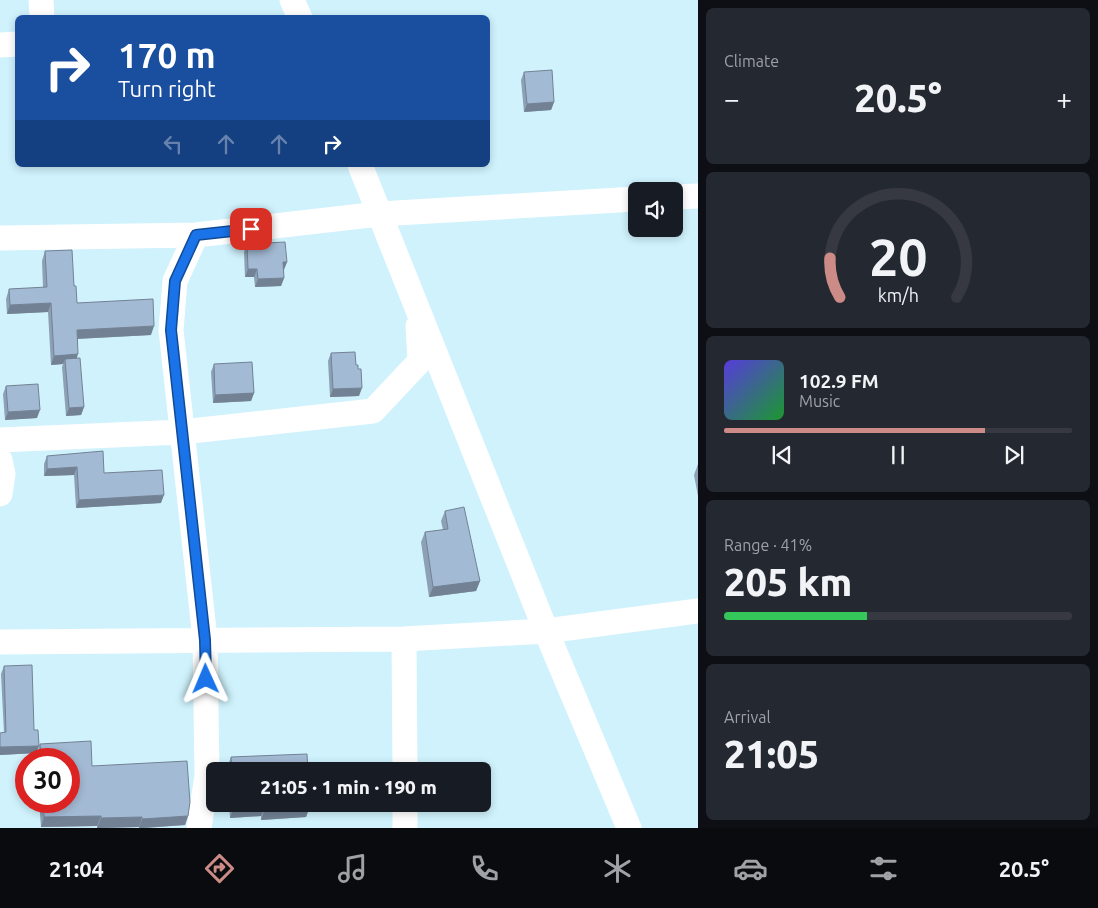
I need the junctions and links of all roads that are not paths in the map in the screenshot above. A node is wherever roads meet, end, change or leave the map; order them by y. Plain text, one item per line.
1 (41, 0) edge
2 (292, 0) edge
3 (42, 15) edge
4 (299, 15) edge
5 (0, 44) edge
6 (15, 44) edge
7 (361, 167) edge
8 (698, 196) edge
9 (683, 197) edge
10 (628, 200) edge
11 (379, 214) junction
12 (196, 235) junction
13 (0, 238) edge
14 (417, 306) junction
15 (182, 432) junction
16 (0, 440) edge
17 (0, 460) edge
18 (0, 494) edge
19 (698, 611) edge
20 (546, 630) junction
21 (404, 639) junction
22 (205, 640) junction
23 (0, 642) edge
24 (405, 762) edge
25 (405, 812) edge
26 (199, 828) edge
27 (405, 828) edge
28 (629, 828) edge

1 - 3 street
2 - 4 street
5 - 6 street
7 - 11 street
8 - 9 street
10 - 11 street
11 - 12 street
11 - 14 street
12 - 13 street
12 - 15 street
14 - 15 street
14 - 20 street
15 - 16 street
15 - 22 street
17 - 18 street
19 - 20 street
20 - 21 street
20 - 28 street
21 - 22 street
21 - 24 street
22 - 23 street
22 - 26 street
25 - 27 street

